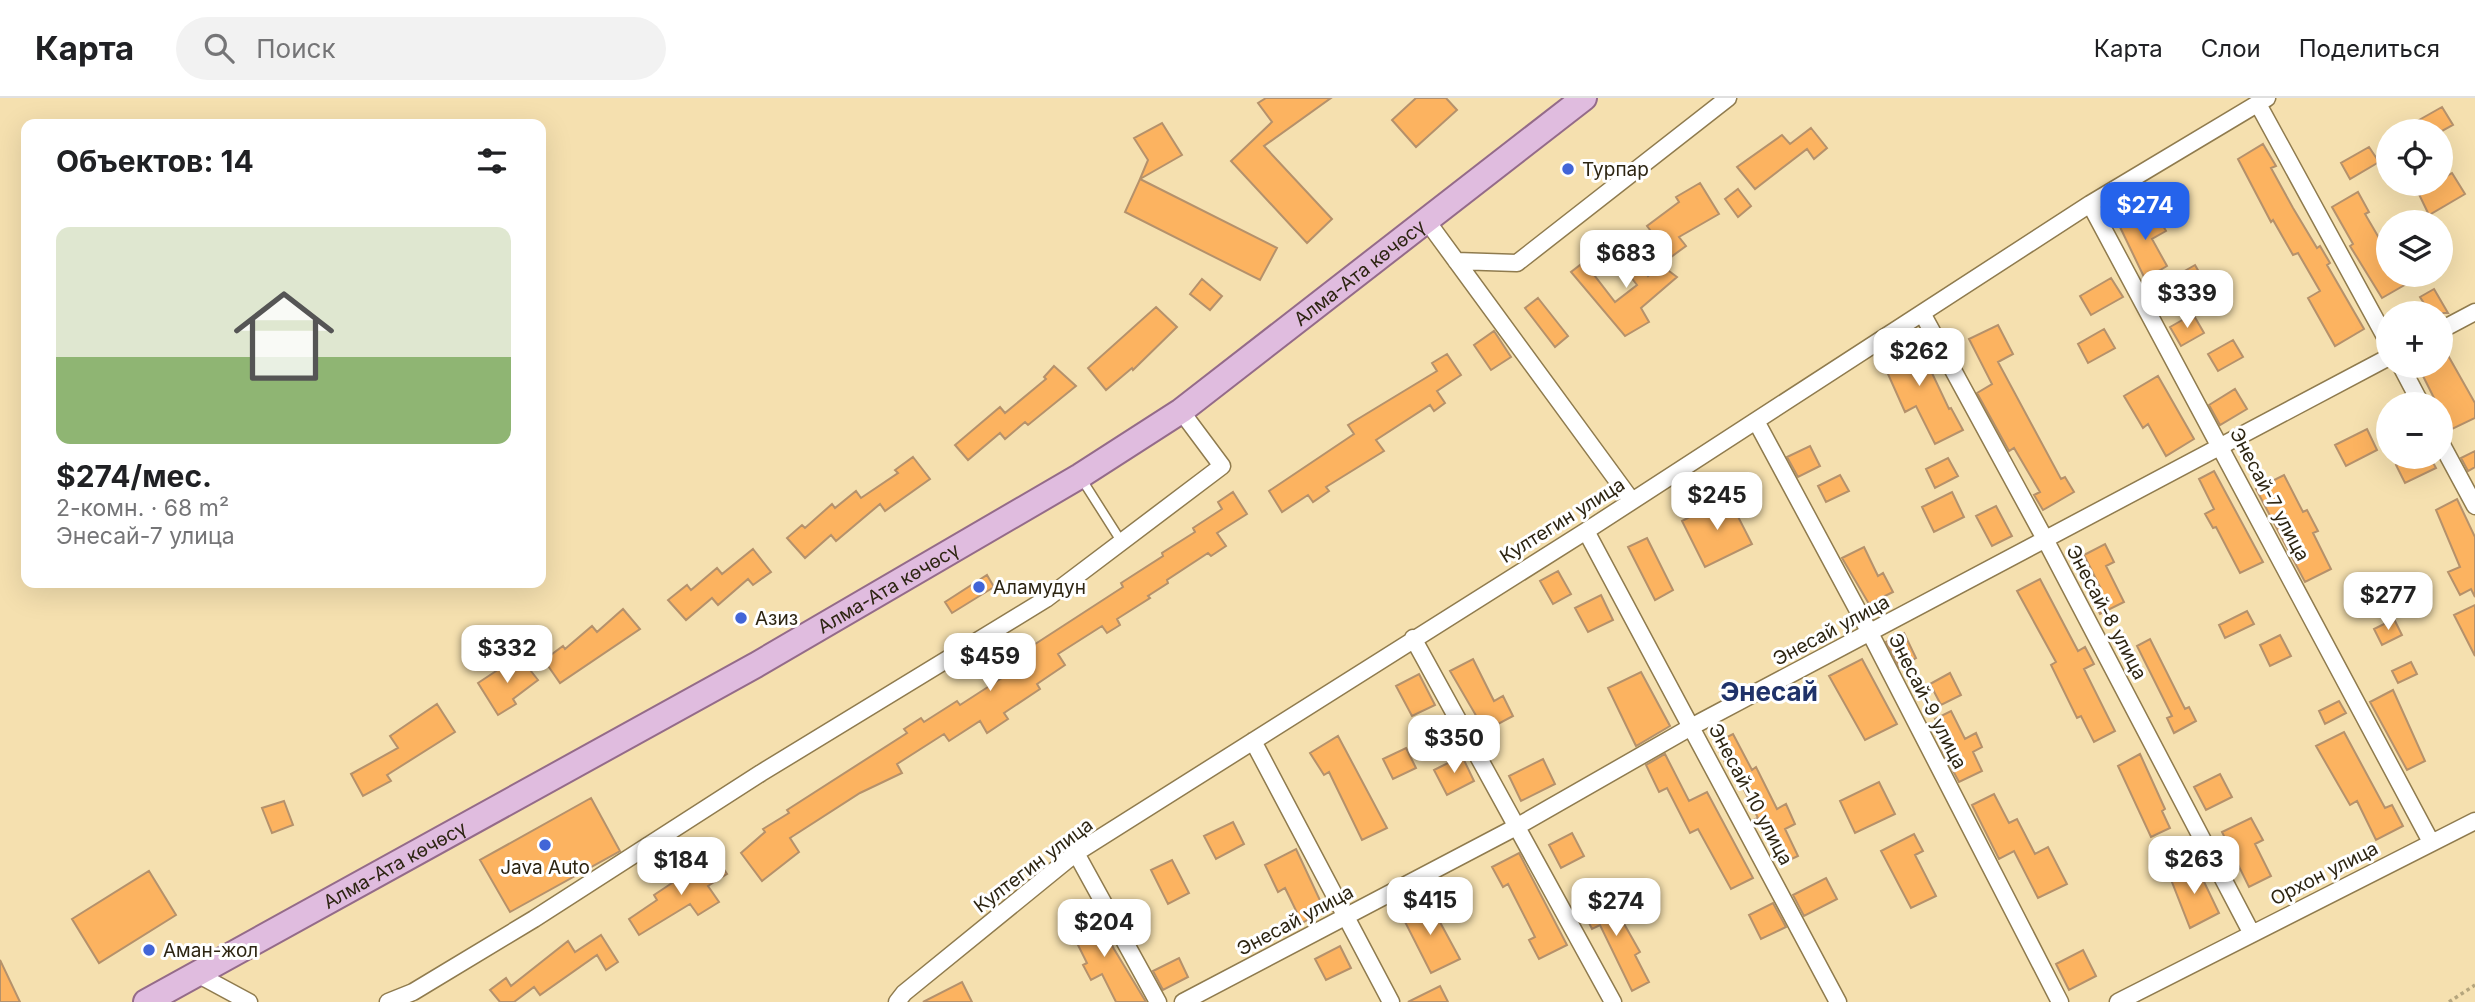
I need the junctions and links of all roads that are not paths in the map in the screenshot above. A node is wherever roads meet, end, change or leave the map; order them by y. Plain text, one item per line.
1 (1584, 98) edge
2 (1728, 98) edge
3 (2262, 101) edge
4 (2090, 204) junction
5 (1427, 221) junction
6 (1456, 261) junction
7 (2475, 312) edge
8 (1922, 313) junction
9 (2376, 319) edge
10 (2453, 324) edge
11 (2376, 364) edge
12 (1181, 411) junction
13 (1756, 421) junction
14 (2221, 446) junction
15 (2453, 465) edge
16 (1080, 476) junction
17 (1632, 501) junction
18 (2475, 506) edge
19 (1586, 531) junction
20 (2045, 540) junction
21 (1122, 541) junction
22 (1870, 633) junction
23 (1413, 638) junction
24 (1691, 727) junction
25 (1253, 741) junction
26 (2475, 821) edge
27 (1518, 825) junction
28 (2431, 842) junction
29 (1076, 853) junction
30 (1346, 917) junction
31 (2252, 933) junction
32 (197, 974) junction
33 (903, 999) edge
34 (146, 1002) edge
35 (249, 1002) edge
36 (388, 1002) edge
37 (1158, 1002) edge
38 (1183, 1002) edge
39 (1391, 1002) edge
40 (1613, 1002) edge
41 (1838, 1002) edge
42 (2060, 1002) edge
43 (2118, 1002) edge

1 - 5 main road, Алма-Ата көчөсү
2 - 6 street
3 - 4 street, Култегин улица
3 - 9 street
4 - 8 street, Култегин улица
4 - 14 street, Энесай-7 улица
5 - 6 street
5 - 12 main road, Алма-Ата көчөсү
6 - 17 street
7 - 10 street
8 - 13 street, Култегин улица
8 - 20 street, Энесай-8 улица
11 - 14 street, Энесай улица
12 - 16 main road, Алма-Ата көчөсү
12 - 21 street
13 - 17 street, Култегин улица
13 - 22 street, Энесай-9 улица
14 - 20 street, Энесай улица
14 - 28 street, Энесай-7 улица
15 - 18 street
16 - 21 lane
16 - 32 main road, Алма-Ата көчөсү
17 - 19 street, Култегин улица
19 - 23 street, Култегин улица
19 - 24 street, Энесай-10 улица
20 - 22 street, Энесай улица
20 - 31 street, Энесай-8 улица
21 - 36 street
22 - 24 street, Энесай улица
22 - 42 street, Энесай-9 улица
23 - 25 street, Култегин улица
23 - 27 street
24 - 27 street, Энесай улица
24 - 41 street, Энесай-10 улица
25 - 29 street, Култегин улица
25 - 30 street
26 - 28 street, Орхон улица
27 - 30 street, Энесай улица
27 - 40 street
28 - 31 street, Орхон улица
29 - 33 street, Култегин улица
29 - 37 street
30 - 38 street, Энесай улица
30 - 39 street
31 - 43 street, Орхон улица
32 - 34 main road, Алма-Ата көчөсү
32 - 35 street

